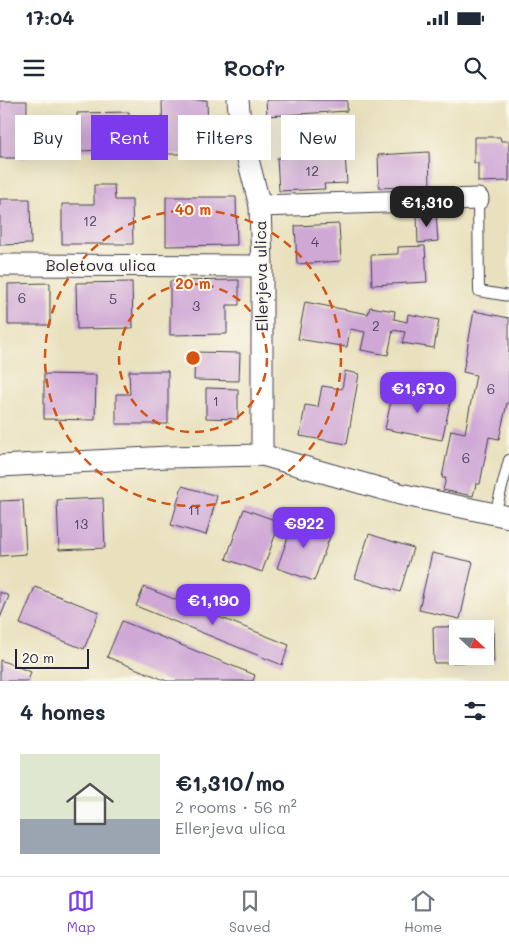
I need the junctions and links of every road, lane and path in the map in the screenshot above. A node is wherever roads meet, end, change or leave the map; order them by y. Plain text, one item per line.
1 (238, 100) edge
2 (478, 199) joint
3 (260, 206) junction
4 (0, 265) edge
5 (262, 266) junction
6 (509, 296) edge
7 (262, 455) junction
8 (509, 460) edge
9 (0, 466) edge
10 (502, 515) edge

1 - 3 street, Ellerjeva ulica
2 - 3 street
2 - 6 lane
3 - 5 street, Ellerjeva ulica
4 - 5 street, Boletova ulica
5 - 7 street, Ellerjeva ulica
7 - 9 street
7 - 10 street
8 - 10 lane

